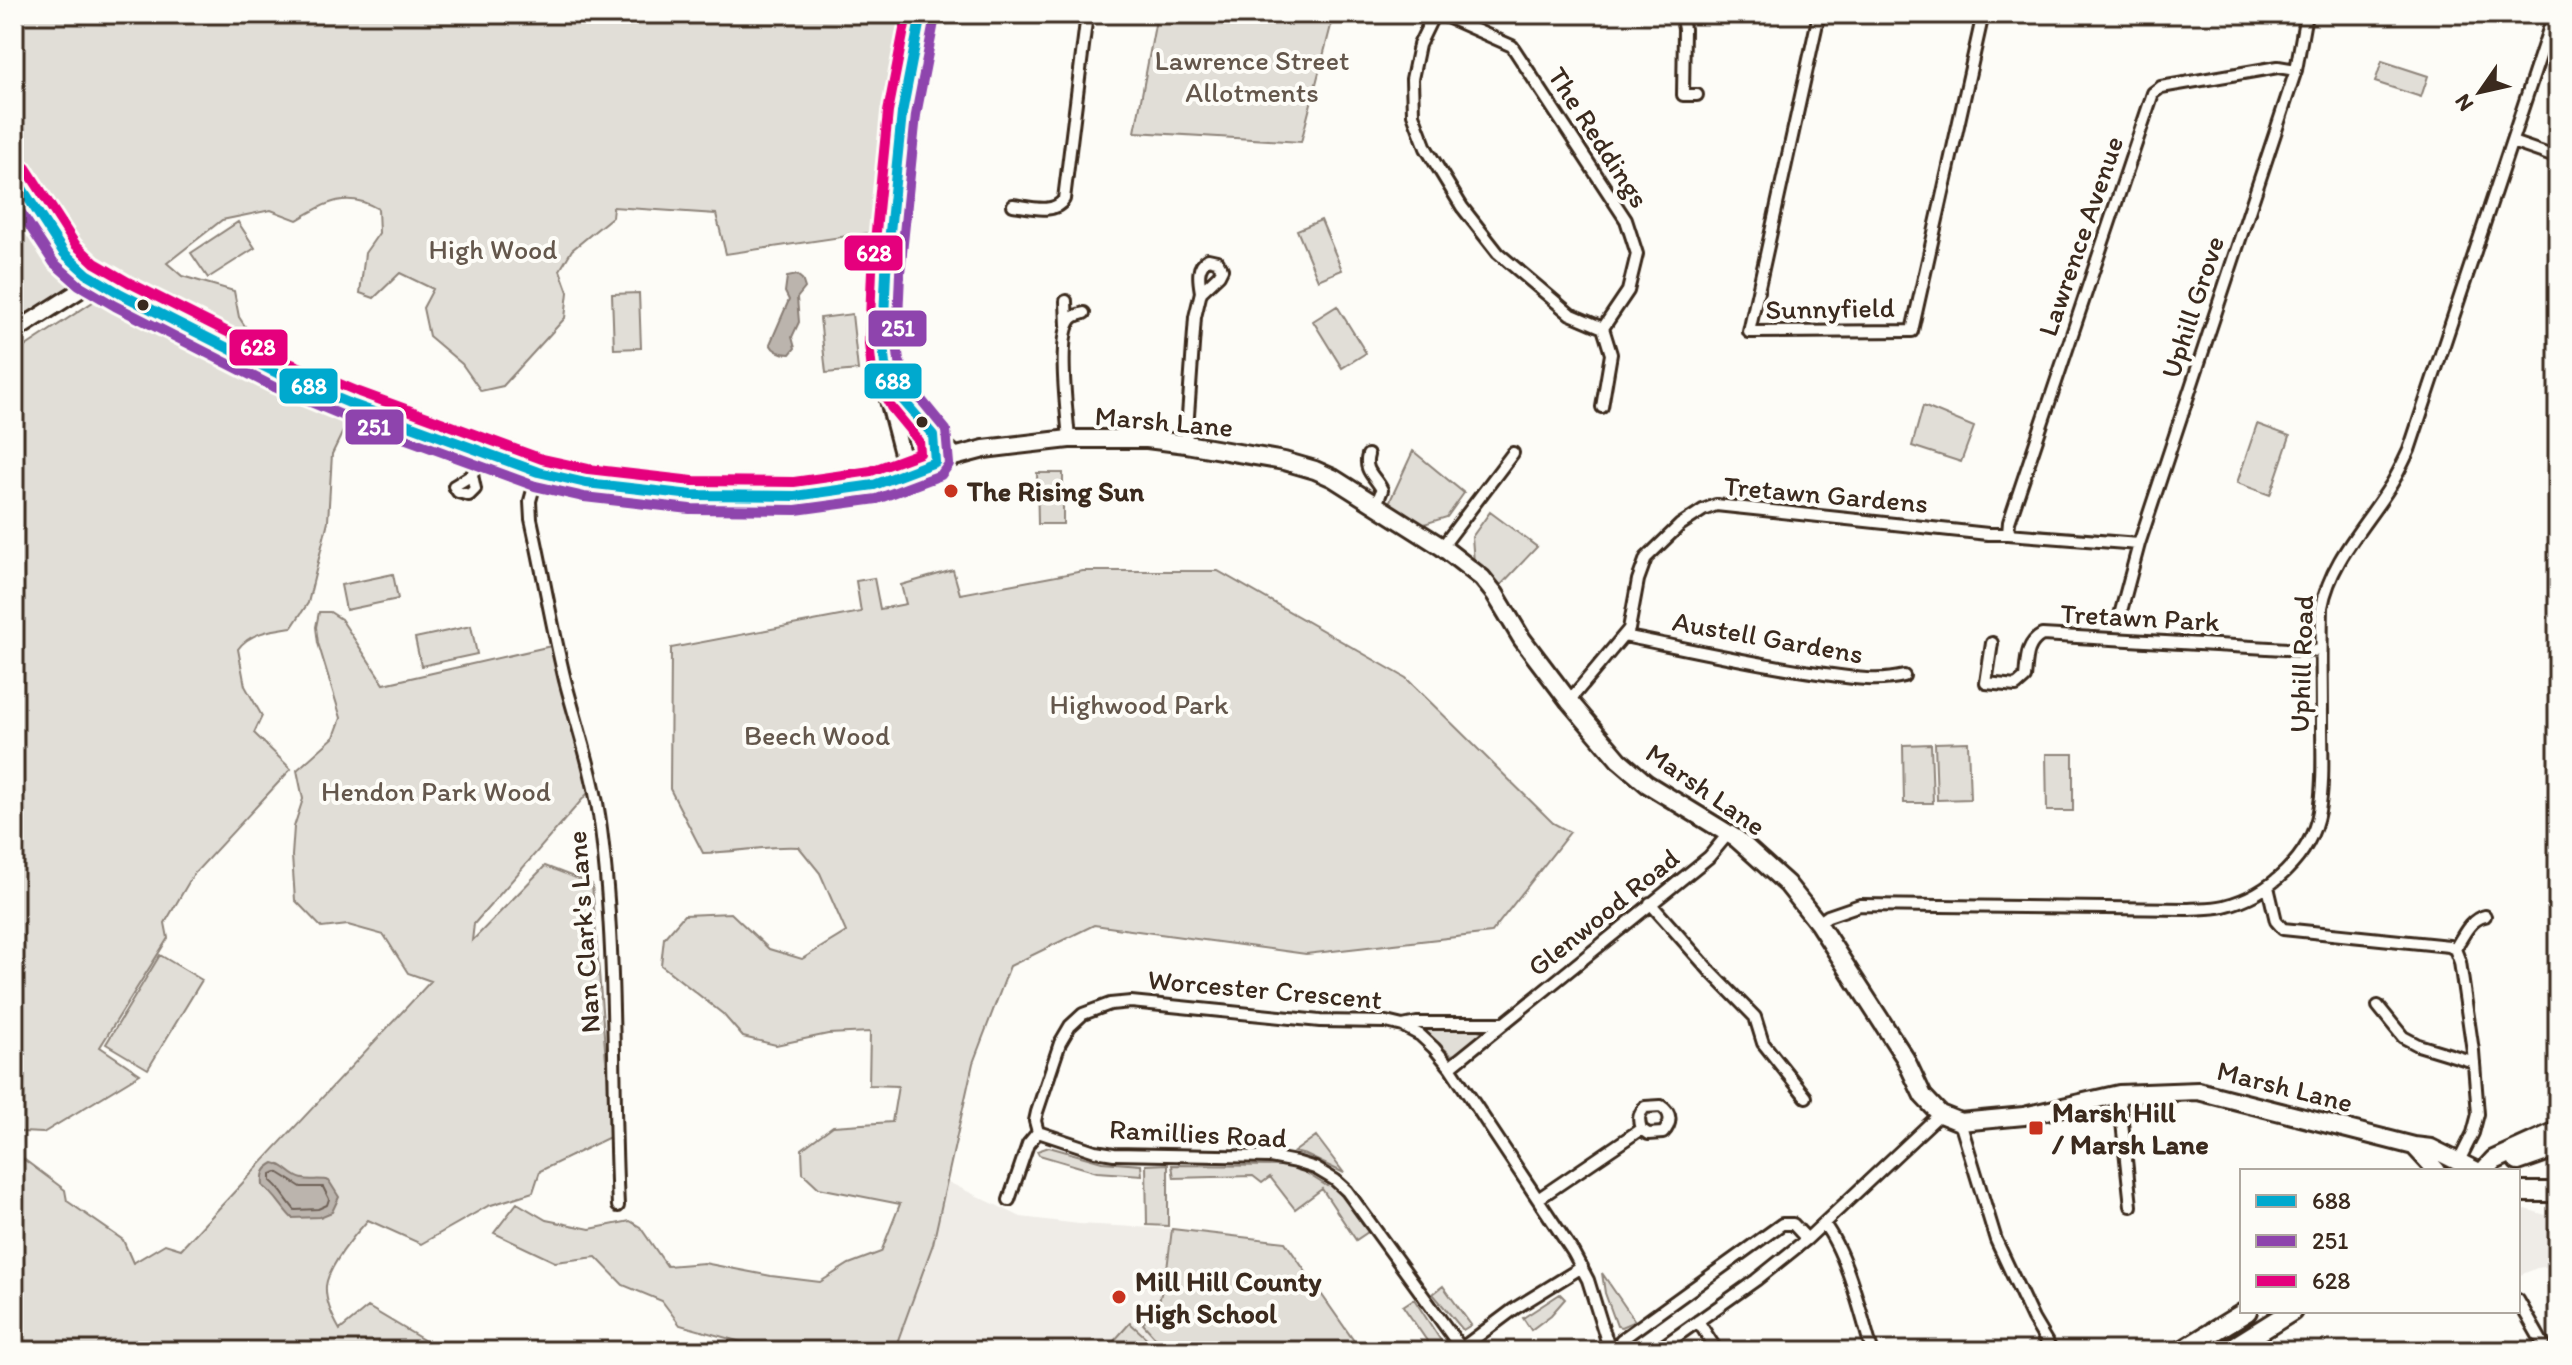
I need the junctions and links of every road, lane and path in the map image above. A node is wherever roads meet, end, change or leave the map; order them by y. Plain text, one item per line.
1 (921, 14) edge
2 (1087, 14) edge
3 (1434, 14) edge
4 (1440, 14) edge
5 (1681, 14) edge
6 (1819, 14) edge
7 (1983, 14) edge
8 (2306, 14) edge
9 (2554, 14) edge
10 (2296, 70) junction
11 (1697, 95) dead end
12 (2512, 142) junction
13 (2558, 158) edge
14 (14, 176) edge
15 (1013, 205) dead end
16 (96, 280) junction
17 (1201, 292) dead end
18 (1066, 301) dead end
19 (1084, 313) dead end
20 (1067, 326) junction
21 (1603, 328) junction
22 (14, 332) edge
23 (885, 365) junction
24 (1602, 407) dead end
25 (933, 435) junction
26 (1069, 439) junction
27 (1186, 444) junction
28 (482, 450) junction
29 (1513, 453) dead end
30 (1368, 455) dead end
31 (956, 456) junction
32 (935, 462) junction
33 (538, 472) junction
34 (907, 473) junction
35 (472, 475) dead end
36 (1376, 505) junction
37 (2008, 534) junction
38 (2139, 544) junction
39 (1442, 547) junction
40 (2120, 615) dead end
41 (1624, 636) junction
42 (1992, 643) dead end
43 (2321, 651) junction
44 (1904, 676) dead end
45 (1569, 701) junction
46 (1728, 834) junction
47 (2268, 887) junction
48 (1650, 903) junction
49 (2485, 916) dead end
50 (1818, 923) junction
51 (2455, 949) junction
52 (2378, 1006) dead end
53 (1503, 1023) junction
54 (1403, 1026) junction
55 (2474, 1062) junction
56 (1450, 1067) junction
57 (2119, 1094) junction
58 (1806, 1097) dead end
59 (1940, 1114) junction
60 (1960, 1122) junction
61 (1641, 1129) dead end
62 (2558, 1131) edge
63 (1038, 1132) junction
64 (2414, 1146) junction
65 (2558, 1147) edge
66 (2459, 1161) junction
67 (2435, 1169) edge
68 (2473, 1169) edge
69 (2488, 1169) edge
70 (2493, 1169) edge
71 (2520, 1192) edge
72 (2558, 1192) edge
73 (1538, 1199) junction
74 (1009, 1200) dead end
75 (618, 1206) dead end
76 (2131, 1206) dead end
77 (1824, 1224) junction
78 (1807, 1239) junction
79 (1582, 1267) junction
80 (2520, 1304) edge
81 (2244, 1313) edge
82 (2289, 1313) edge
83 (1698, 1321) junction
84 (1621, 1340) dead end
85 (1460, 1350) edge
86 (1610, 1351) edge
87 (1656, 1351) edge
88 (1717, 1351) edge
89 (1872, 1351) edge
90 (2052, 1351) edge
91 (2182, 1351) edge
92 (2228, 1351) edge
93 (2547, 1351) edge

1 - 23 main road
2 - 15 street
3 - 21 street
4 - 21 street, The Reddings
5 - 11 street
6 - 7 street, Sunnyfield
8 - 10 street, Uphill Grove
9 - 12 street, Uphill Road
10 - 37 street, Lawrence Avenue
10 - 38 street, Uphill Grove
12 - 13 street
12 - 43 street, Uphill Road
14 - 16 main road, Marsh Lane
16 - 22 main road
16 - 28 main road, Marsh Lane
17 - 27 street
18 - 20 street
19 - 20 street
20 - 26 street
21 - 24 street
23 - 25 main road
23 - 34 main road
25 - 31 main road
25 - 32 main road
26 - 27 main road, Marsh Lane
26 - 31 main road, Marsh Lane
27 - 36 main road, Marsh Lane
28 - 33 main road, Marsh Lane
28 - 35 street
29 - 39 street
30 - 36 street
31 - 32 main road, Marsh Lane
32 - 34 main road, Marsh Lane
33 - 34 main road, Marsh Lane
33 - 75 street, Nan Clark's Lane
36 - 39 main road, Marsh Lane
37 - 38 street, Tretawn Gardens
37 - 41 street, Tretawn Gardens
38 - 40 street, Uphill Grove
39 - 45 main road, Marsh Lane
41 - 44 street, Austell Gardens
41 - 45 street, Tretawn Gardens
42 - 43 street, Tretawn Park
43 - 47 street, Uphill Road
45 - 46 main road, Marsh Lane
46 - 48 street, Glenwood Road
46 - 50 main road, Marsh Lane
47 - 50 street, Uphill Road
47 - 51 street
48 - 53 street, Glenwood Road
48 - 58 street
49 - 51 street
50 - 59 main road, Marsh Lane
51 - 55 street
52 - 55 street
53 - 54 street
53 - 56 street, Glenwood Road
54 - 56 street, Worcester Crescent
54 - 63 street, Worcester Crescent
55 - 66 street
56 - 73 street, Worcester Crescent
57 - 60 main road, Marsh Lane
57 - 64 main road, Marsh Lane
57 - 76 street
59 - 60 main road, Marsh Lane
59 - 77 street
60 - 90 street
61 - 73 street
62 - 69 highway
63 - 74 street, Worcester Crescent
63 - 85 street, Ramillies Road
64 - 66 main road, Marsh Lane
64 - 67 main road
65 - 70 highway
66 - 68 main road, Marsh Lane
71 - 72 highway
73 - 79 street, Worcester Crescent
77 - 78 street
77 - 89 street
78 - 83 street
78 - 84 street
79 - 85 street
79 - 86 street, Worcester Crescent
80 - 93 street
81 - 91 highway
82 - 92 highway
83 - 87 street
83 - 88 street

